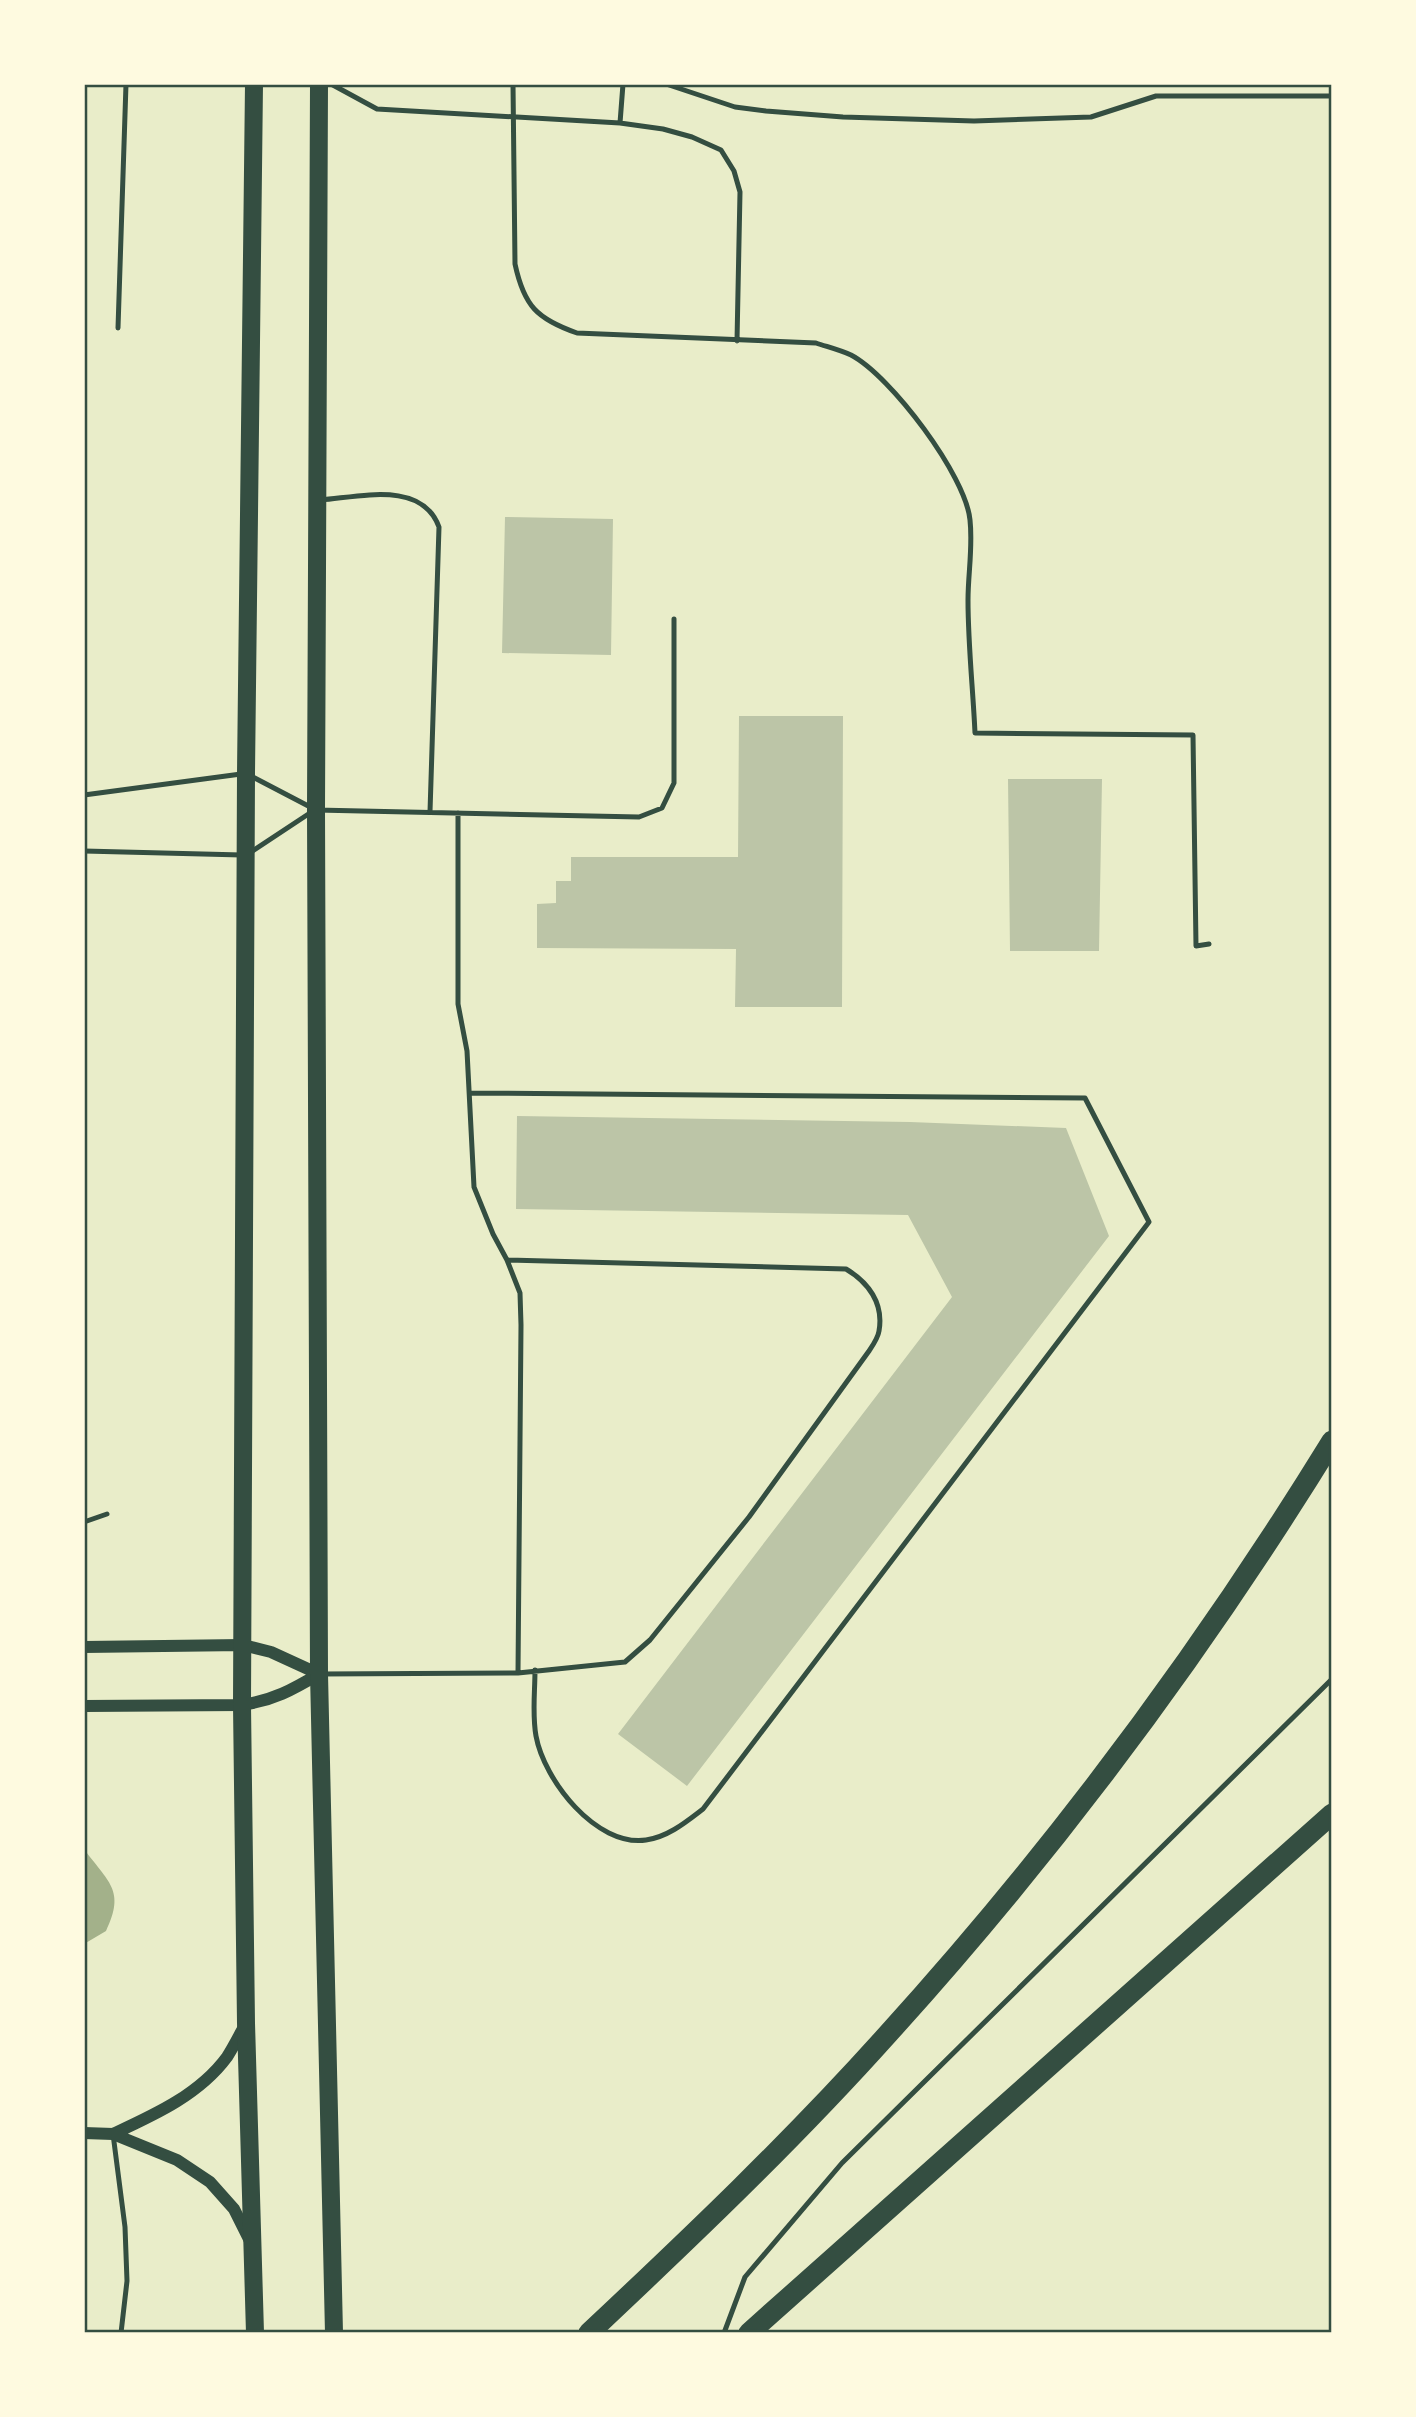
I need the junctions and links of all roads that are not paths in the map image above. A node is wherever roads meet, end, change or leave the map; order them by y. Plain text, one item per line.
1 (126, 84) edge
2 (254, 84) edge
3 (320, 84) edge
4 (331, 84) edge
5 (513, 84) edge
6 (623, 84) edge
7 (666, 84) edge
8 (1332, 96) edge
9 (514, 117) junction
10 (620, 123) junction
11 (118, 328) dead end
12 (737, 341) junction
13 (317, 501) junction
14 (674, 619) dead end
15 (246, 773) junction
16 (84, 795) edge
17 (316, 810) junction
18 (430, 812) junction
19 (458, 813) junction
20 (84, 851) edge
21 (245, 856) junction
22 (1209, 944) dead end
23 (469, 1093) junction
24 (507, 1259) junction
25 (1329, 1453) edge
26 (107, 1514) dead end
27 (84, 1522) edge
28 (243, 1644) junction
29 (84, 1647) edge
30 (535, 1670) junction
31 (517, 1673) junction
32 (319, 1674) junction
33 (1332, 1679) edge
34 (242, 1705) junction
35 (84, 1706) edge
36 (1332, 1814) edge
37 (246, 2023) junction
38 (84, 2133) edge
39 (113, 2134) junction
40 (253, 2248) junction
41 (121, 2333) edge
42 (255, 2333) edge
43 (334, 2333) edge
44 (589, 2333) edge
45 (724, 2333) edge
46 (749, 2333) edge

1 - 11 lane
2 - 15 main road
3 - 13 main road
4 - 9 lane
5 - 9 lane
6 - 10 lane
7 - 8 lane
9 - 10 lane
9 - 12 lane
10 - 12 lane
12 - 22 lane
13 - 17 main road
13 - 18 lane
14 - 19 lane
15 - 16 lane
15 - 17 lane
15 - 21 main road
17 - 18 lane
17 - 21 lane
17 - 32 main road
18 - 19 lane
19 - 23 lane
20 - 21 lane
21 - 28 main road
23 - 24 lane
23 - 30 lane
24 - 30 lane
24 - 31 lane
25 - 44 highway
26 - 27 lane
28 - 29 street
28 - 32 street
28 - 34 main road
30 - 31 lane
31 - 32 lane
32 - 34 street
32 - 43 main road
33 - 45 lane
34 - 35 street
34 - 37 main road
36 - 46 highway
37 - 39 street
37 - 40 main road
38 - 39 street
39 - 40 street
39 - 41 lane
40 - 42 main road

